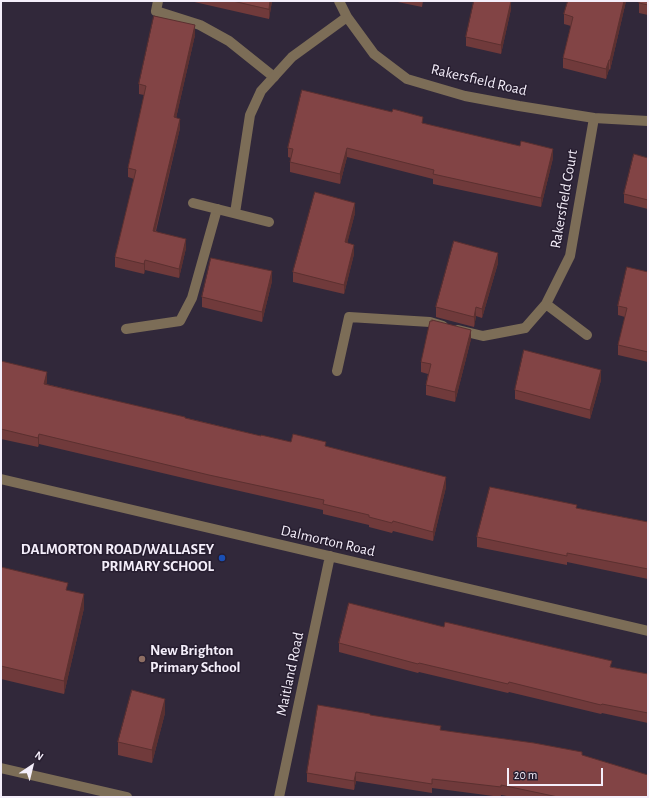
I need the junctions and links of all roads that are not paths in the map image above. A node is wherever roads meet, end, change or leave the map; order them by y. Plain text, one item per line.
1 (158, 1) edge
2 (339, 1) edge
3 (347, 17) junction
4 (274, 77) junction
5 (594, 118) junction
6 (648, 121) edge
7 (193, 203) dead end
8 (217, 209) junction
9 (235, 213) junction
10 (269, 222) dead end
11 (546, 304) junction
12 (126, 329) dead end
13 (587, 335) dead end
14 (337, 371) dead end
15 (1, 479) edge
16 (330, 556) junction
17 (648, 631) edge
18 (1, 768) edge
19 (127, 797) edge
20 (280, 797) edge

1 - 4 street
2 - 3 street, Rakersfield Road
3 - 4 street
3 - 5 street, Rakersfield Road
4 - 9 street
5 - 6 street, Rakersfield Road
5 - 11 street, Rakersfield Court
7 - 8 street
8 - 9 street
8 - 12 street
9 - 10 street
11 - 13 street
11 - 14 street, Rakersfield Court
15 - 16 street, Dalmorton Road
16 - 17 street, Dalmorton Road
16 - 20 street, Maitland Road
18 - 19 street

